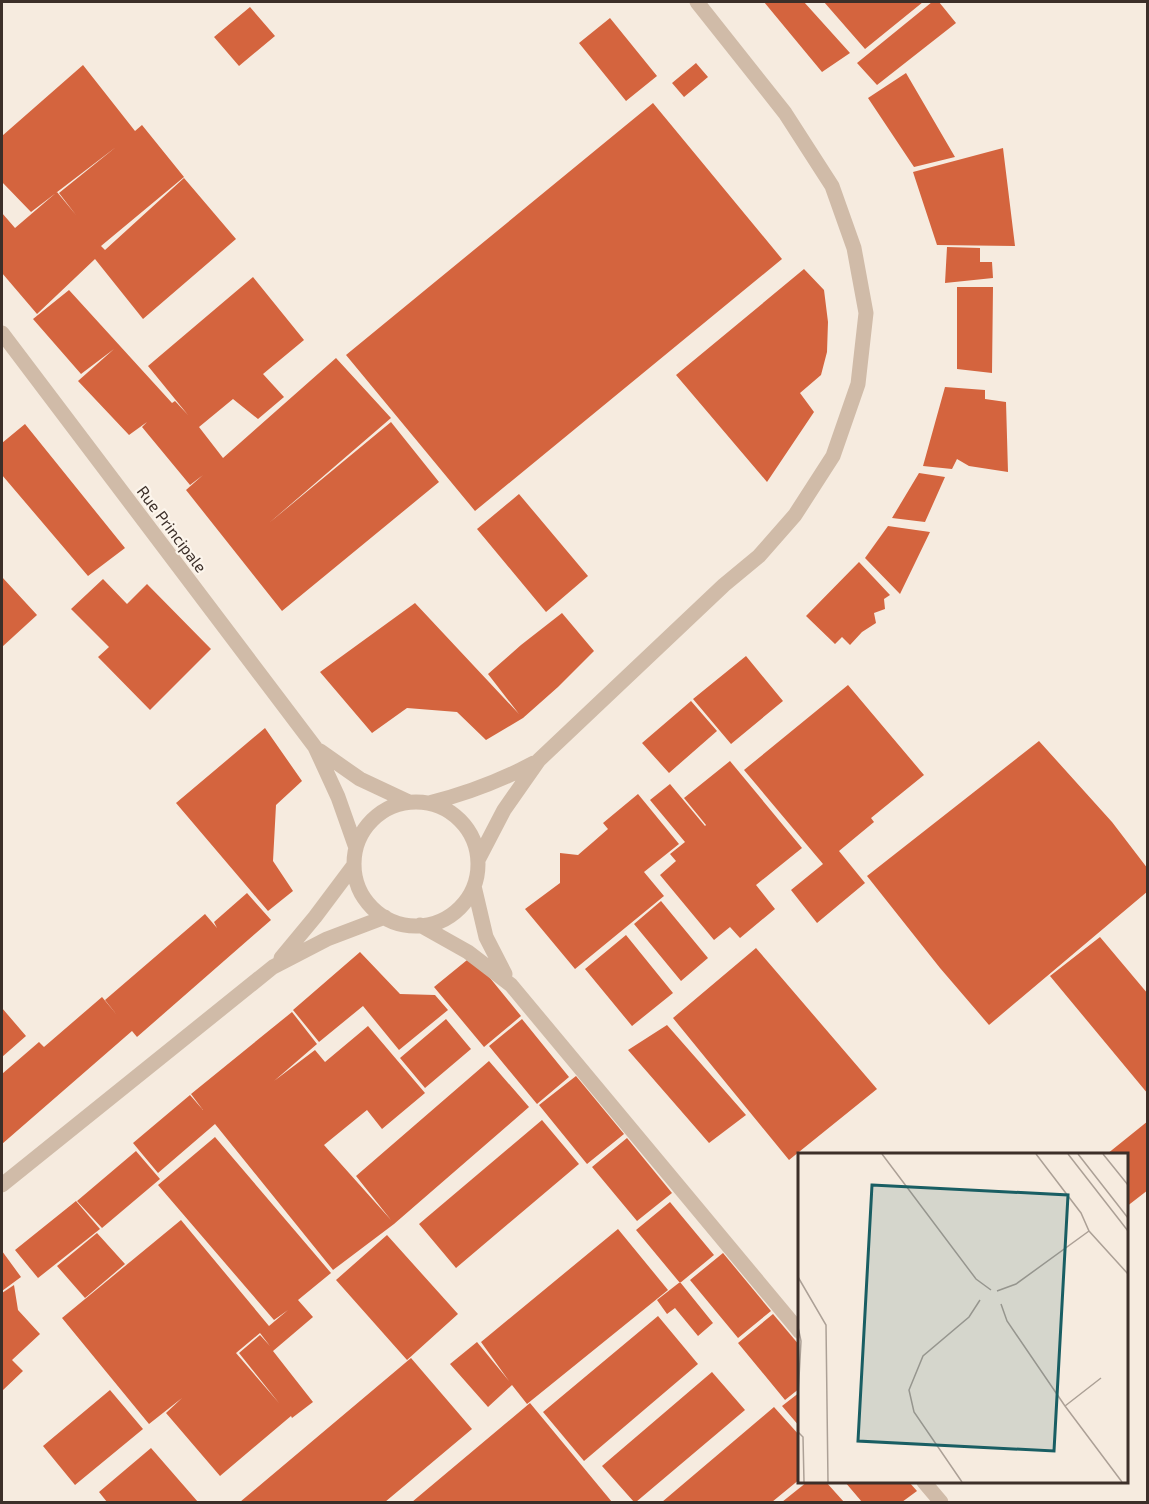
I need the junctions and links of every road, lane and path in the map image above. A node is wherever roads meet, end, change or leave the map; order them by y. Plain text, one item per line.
1 (697, 2) edge
2 (2, 333) edge
3 (315, 747) junction
4 (539, 760) junction
5 (409, 802) junction
6 (429, 803) junction
7 (356, 848) junction
8 (478, 860) junction
9 (354, 865) junction
10 (474, 886) junction
11 (385, 917) junction
12 (420, 925) junction
13 (273, 967) junction
14 (511, 985) junction
15 (2, 1185) edge
16 (798, 1330) edge
17 (925, 1483) edge
18 (941, 1503) edge

1 - 4 street
2 - 3 street, Rue Principale
3 - 5 street, Rue Principale
3 - 7 street, Rue Principale
4 - 6 street
4 - 8 street
5 - 6 street
5 - 7 street
6 - 8 street
7 - 9 street
8 - 10 street
9 - 11 street
9 - 13 street
10 - 12 street
10 - 14 street
11 - 12 street
11 - 13 street
12 - 14 street
13 - 15 street
14 - 16 street
17 - 18 street

